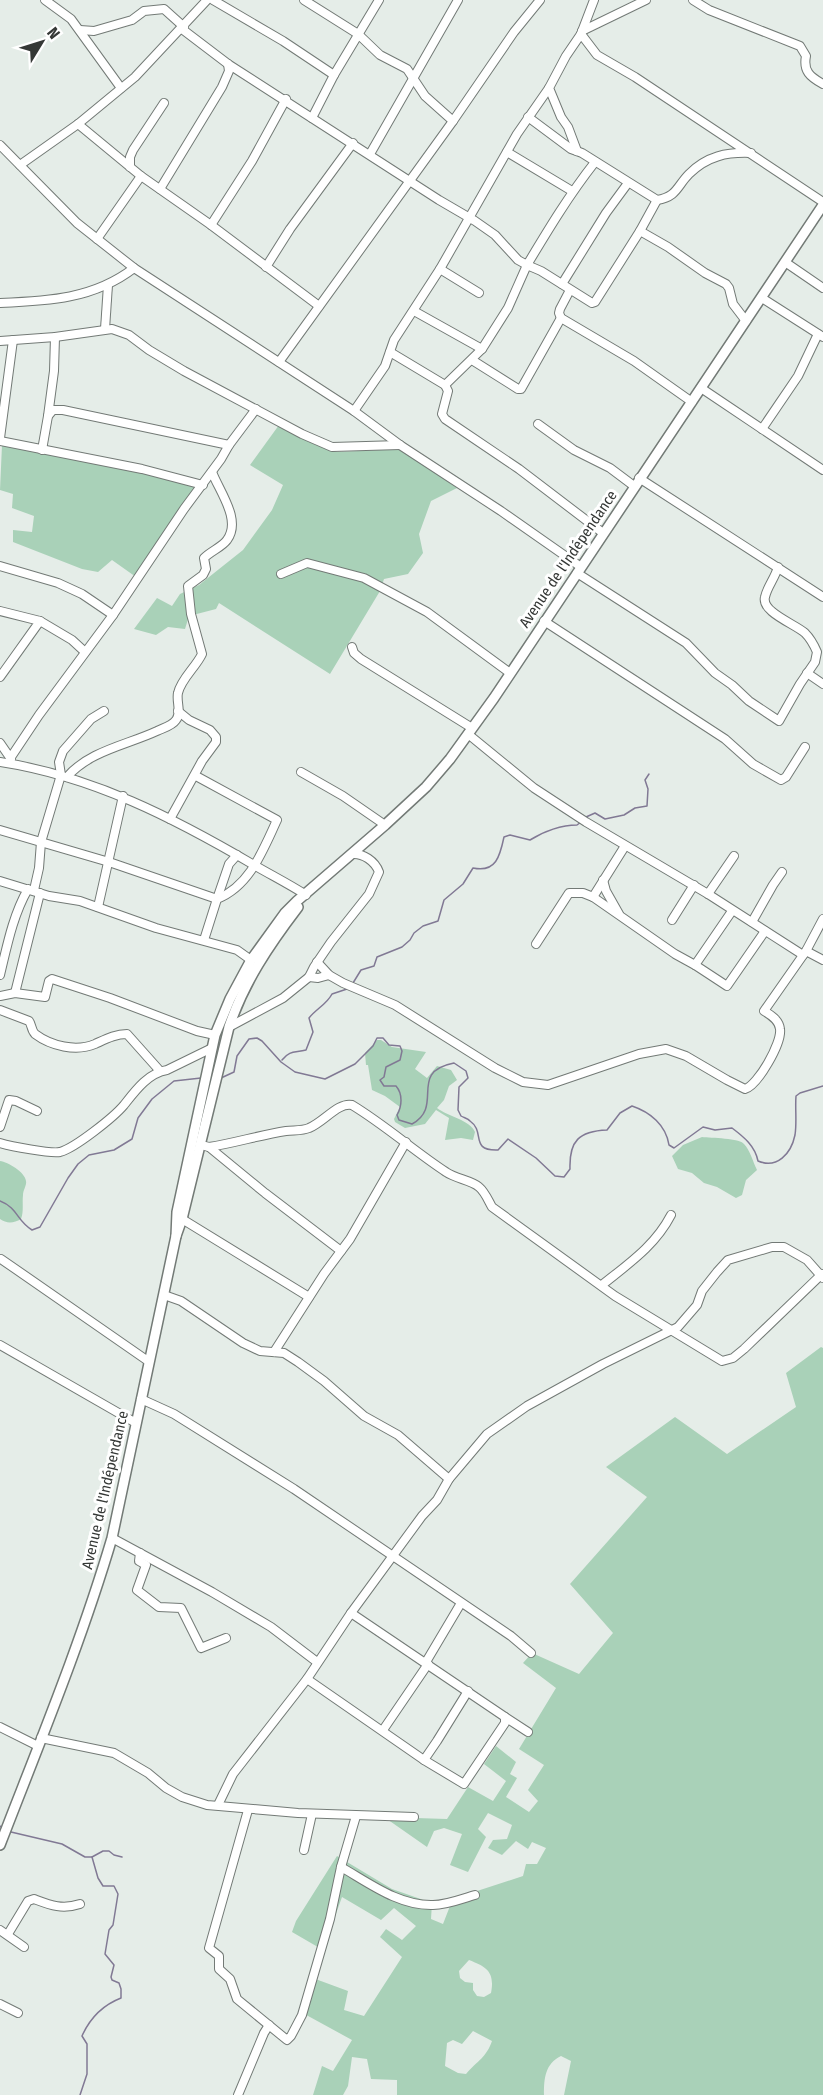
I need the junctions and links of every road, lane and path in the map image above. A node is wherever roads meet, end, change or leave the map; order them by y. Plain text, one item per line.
1 (45, 0) edge
2 (207, 0) edge
3 (213, 0) edge
4 (304, 0) edge
5 (379, 0) edge
6 (458, 0) edge
7 (540, 0) edge
8 (594, 0) edge
9 (632, 0) edge
10 (693, 0) edge
11 (643, 1) edge
12 (590, 24) junction
13 (183, 28) junction
14 (80, 30) junction
15 (581, 33) junction
16 (358, 34) junction
17 (228, 64) junction
18 (334, 75) junction
19 (412, 78) junction
20 (823, 84) edge
21 (121, 88) junction
22 (549, 88) junction
23 (286, 99) junction
24 (164, 103) dead end
25 (528, 117) junction
26 (312, 118) junction
27 (453, 121) junction
28 (78, 124) junction
29 (353, 143) junction
30 (0, 145) edge
31 (576, 150) junction
32 (507, 152) junction
33 (751, 153) junction
34 (370, 154) junction
35 (595, 162) junction
36 (20, 165) junction
37 (130, 167) junction
38 (141, 176) junction
39 (410, 180) junction
40 (628, 183) junction
41 (160, 189) junction
42 (572, 191) junction
43 (657, 200) junction
44 (823, 203) edge
45 (470, 219) junction
46 (212, 225) junction
47 (640, 231) junction
48 (97, 239) junction
49 (785, 262) junction
50 (527, 266) junction
51 (266, 267) junction
52 (134, 268) junction
53 (440, 269) junction
54 (562, 284) junction
55 (108, 285) junction
56 (823, 288) edge
57 (570, 290) junction
58 (479, 293) dead end
59 (762, 298) junction
60 (0, 303) edge
61 (319, 306) junction
62 (414, 311) junction
63 (561, 318) junction
64 (746, 321) junction
65 (105, 329) junction
66 (820, 336) edge
67 (55, 337) junction
68 (13, 340) junction
69 (0, 341) edge
70 (482, 349) junction
71 (390, 352) junction
72 (472, 360) junction
73 (279, 362) junction
74 (445, 385) junction
75 (701, 388) junction
76 (692, 402) junction
77 (256, 409) junction
78 (354, 411) junction
79 (48, 416) junction
80 (538, 424) dead end
81 (762, 429) junction
82 (0, 439) edge
83 (229, 445) junction
84 (400, 446) junction
85 (42, 450) junction
86 (823, 470) edge
87 (212, 472) junction
88 (637, 482) junction
89 (202, 485) junction
90 (603, 533) junction
91 (0, 566) edge
92 (778, 567) junction
93 (579, 570) junction
94 (281, 574) dead end
95 (822, 593) edge
96 (0, 611) edge
97 (113, 615) junction
98 (40, 621) junction
99 (544, 621) junction
100 (352, 647) dead end
101 (86, 652) junction
102 (510, 673) junction
103 (807, 673) junction
104 (0, 677) edge
105 (823, 684) edge
106 (104, 711) dead end
107 (178, 711) junction
108 (470, 731) junction
109 (0, 743) edge
110 (804, 747) dead end
111 (11, 761) junction
112 (0, 762) edge
113 (300, 772) dead end
114 (64, 776) junction
115 (196, 776) junction
116 (123, 796) junction
117 (170, 819) junction
118 (385, 825) junction
119 (0, 831) edge
120 (41, 842) junction
121 (625, 846) junction
122 (352, 854) junction
123 (237, 855) junction
124 (734, 856) dead end
125 (109, 862) junction
126 (255, 866) junction
127 (783, 872) dead end
128 (603, 880) junction
129 (0, 881) edge
130 (694, 885) junction
131 (34, 891) junction
132 (708, 894) junction
133 (304, 897) junction
134 (593, 897) junction
135 (217, 899) junction
136 (99, 907) junction
137 (732, 910) junction
138 (621, 917) junction
139 (823, 919) edge
140 (672, 920) dead end
141 (752, 922) junction
142 (765, 932) junction
143 (204, 940) junction
144 (536, 944) dead end
145 (805, 953) junction
146 (251, 960) junction
147 (823, 960) edge
148 (317, 962) junction
149 (694, 965) junction
150 (0, 975) edge
151 (329, 975) junction
152 (309, 977) junction
153 (15, 993) junction
154 (0, 996) edge
155 (0, 1010) edge
156 (229, 1027) junction
157 (215, 1035) junction
158 (212, 1048) junction
159 (160, 1071) junction
160 (37, 1111) dead end
161 (0, 1127) edge
162 (406, 1142) junction
163 (0, 1143) edge
164 (205, 1146) junction
165 (671, 1215) dead end
166 (182, 1219) junction
167 (176, 1236) junction
168 (341, 1251) junction
169 (1, 1259) edge
170 (822, 1276) edge
171 (602, 1285) junction
172 (164, 1294) junction
173 (309, 1297) junction
174 (669, 1330) junction
175 (0, 1345) edge
176 (274, 1352) junction
177 (148, 1361) junction
178 (141, 1399) junction
179 (136, 1423) junction
180 (449, 1479) junction
181 (112, 1538) junction
182 (140, 1553) junction
183 (394, 1556) junction
184 (461, 1603) junction
185 (351, 1613) junction
186 (226, 1638) dead end
187 (531, 1653) dead end
188 (317, 1662) junction
189 (427, 1663) junction
190 (307, 1679) junction
191 (468, 1691) junction
192 (505, 1717) junction
193 (0, 1727) edge
194 (383, 1730) junction
195 (528, 1732) dead end
196 (40, 1742) junction
197 (424, 1760) junction
198 (218, 1805) junction
199 (248, 1810) junction
200 (312, 1814) junction
201 (356, 1816) junction
202 (414, 1817) dead end
203 (0, 1845) edge
204 (304, 1850) dead end
205 (341, 1867) junction
206 (475, 1895) dead end
207 (80, 1904) dead end
208 (4, 1932) edge
209 (24, 1947) dead end
210 (0, 2004) edge
211 (18, 2013) dead end
212 (269, 2025) junction
213 (238, 2095) edge

1 - 14 street
2 - 13 street
3 - 18 street
4 - 16 street
5 - 16 street
6 - 19 street
7 - 27 street
8 - 12 street
9 - 11 street
10 - 20 street
11 - 12 street
12 - 15 street
13 - 14 street
13 - 17 street
13 - 21 street
14 - 21 street
15 - 22 street
15 - 33 street
16 - 18 street
16 - 19 street
17 - 23 street
17 - 41 street
18 - 26 street
19 - 27 street
19 - 34 street
21 - 28 street
22 - 25 street
22 - 31 street
23 - 26 street
23 - 46 street
24 - 37 street
25 - 31 street
25 - 32 street
26 - 29 street
27 - 39 street
28 - 36 street
28 - 37 street
29 - 34 street
29 - 51 street
30 - 36 street
31 - 35 street
32 - 42 street
32 - 45 street
33 - 43 street
33 - 44 street
34 - 39 street
35 - 40 street
35 - 42 street
36 - 48 street
37 - 38 street
38 - 41 street
38 - 48 street
39 - 45 street
39 - 61 street
40 - 43 street
40 - 54 street
41 - 46 street
42 - 50 street
43 - 47 street
44 - 49 main road, Avenue de l'Indépendance
45 - 50 street
45 - 53 street
46 - 51 street
47 - 57 street
47 - 64 street
48 - 52 street
49 - 56 street
49 - 59 main road, Avenue de l'Indépendance
50 - 54 street
50 - 70 street
51 - 61 street
52 - 55 street
52 - 73 street
53 - 58 street
53 - 62 street
54 - 57 street
55 - 60 street
55 - 65 street
57 - 63 street
59 - 64 main road, Avenue de l'Indépendance
59 - 66 street
61 - 73 street
62 - 70 street
62 - 71 street
63 - 72 street
63 - 76 street
64 - 75 main road, Avenue de l'Indépendance
65 - 67 street
65 - 77 street
66 - 81 street
67 - 68 street
67 - 79 street
68 - 69 street
68 - 82 street
70 - 72 street
71 - 74 street
71 - 78 street
72 - 74 street
73 - 78 street
74 - 90 street
75 - 76 main road, Avenue de l'Indépendance
75 - 81 street
76 - 88 main road, Avenue de l'Indépendance
77 - 83 street
77 - 84 street
78 - 84 street
79 - 83 street
79 - 85 street
80 - 88 street
81 - 86 street
82 - 85 street
83 - 87 street
84 - 93 street
85 - 89 street
87 - 89 street
87 - 107 street
88 - 90 main road, Avenue de l'Indépendance
88 - 92 street
89 - 97 street
90 - 93 main road, Avenue de l'Indépendance
91 - 97 street
92 - 95 street
92 - 103 street
93 - 99 main road, Avenue de l'Indépendance
93 - 103 street
94 - 102 street
96 - 98 street
97 - 101 street
98 - 101 street
98 - 104 street
99 - 102 main road, Avenue de l'Indépendance
99 - 110 street
100 - 108 street
101 - 111 street
102 - 108 main road, Avenue de l'Indépendance
103 - 105 street
106 - 114 street
107 - 114 street
107 - 115 street
108 - 118 main road, Avenue de l'Indépendance
108 - 121 street
109 - 111 street
111 - 112 street
111 - 114 street
113 - 118 street
114 - 116 street
114 - 120 street
115 - 117 street
115 - 126 street
116 - 117 street
116 - 125 street
117 - 123 street
118 - 122 main road, Avenue de l'Indépendance
119 - 120 street
120 - 125 street
120 - 131 street
121 - 128 street
121 - 130 street
122 - 133 main road, Avenue de l'Indépendance
122 - 148 street
123 - 126 street
123 - 135 street
124 - 132 street
125 - 135 street
125 - 136 street
126 - 133 street
126 - 135 street
127 - 141 street
128 - 134 street
128 - 138 street
129 - 131 street
130 - 132 street
130 - 140 street
131 - 136 street
131 - 150 street
131 - 153 street
132 - 137 street
133 - 146 main road, Avenue de l'Indépendance
133 - 156 main road, Avenue de l'Indépendance
134 - 138 street
134 - 144 street
135 - 143 street
136 - 143 street
137 - 141 street
137 - 149 street
138 - 149 street
139 - 145 street
141 - 142 street
142 - 145 street
142 - 149 street
143 - 146 street
145 - 147 street
145 - 151 street
146 - 157 main road, Avenue de l'Indépendance
148 - 151 street
148 - 152 street
151 - 152 street
152 - 156 street
153 - 154 street
153 - 157 street
155 - 159 street
156 - 164 main road, Avenue de l'Indépendance
157 - 158 main road, Avenue de l'Indépendance
158 - 159 street
158 - 167 main road, Avenue de l'Indépendance
159 - 163 street
160 - 161 street
162 - 164 street
162 - 168 street
162 - 171 street
164 - 166 main road, Avenue de l'Indépendance
164 - 168 street
165 - 171 street
166 - 167 main road, Avenue de l'Indépendance
166 - 173 street
167 - 172 main road, Avenue de l'Indépendance
168 - 173 street
169 - 177 street
170 - 174 street
170 - 174 street
171 - 174 street
172 - 176 street
172 - 177 main road, Avenue de l'Indépendance
173 - 176 street
174 - 180 street
175 - 179 street
176 - 180 street
177 - 178 main road, Avenue de l'Indépendance
178 - 179 main road, Avenue de l'Indépendance
178 - 183 street
179 - 181 main road, Avenue de l'Indépendance
180 - 183 street
181 - 182 street
181 - 196 main road, Avenue de l'Indépendance
182 - 186 street
182 - 188 street
183 - 184 street
183 - 185 street
184 - 187 street
184 - 189 street
185 - 188 street
185 - 189 street
188 - 190 street
189 - 191 street
189 - 194 street
190 - 194 street
190 - 198 street
191 - 192 street
191 - 197 street
192 - 195 street
192 - 197 street
193 - 196 street
194 - 197 street
196 - 198 street
196 - 203 main road, Avenue de l'Indépendance
198 - 199 street
199 - 200 street
199 - 212 street
200 - 201 street
200 - 204 street
201 - 202 street
201 - 205 street
205 - 206 street
205 - 212 street
207 - 208 street
208 - 209 street
210 - 211 street
212 - 213 street

